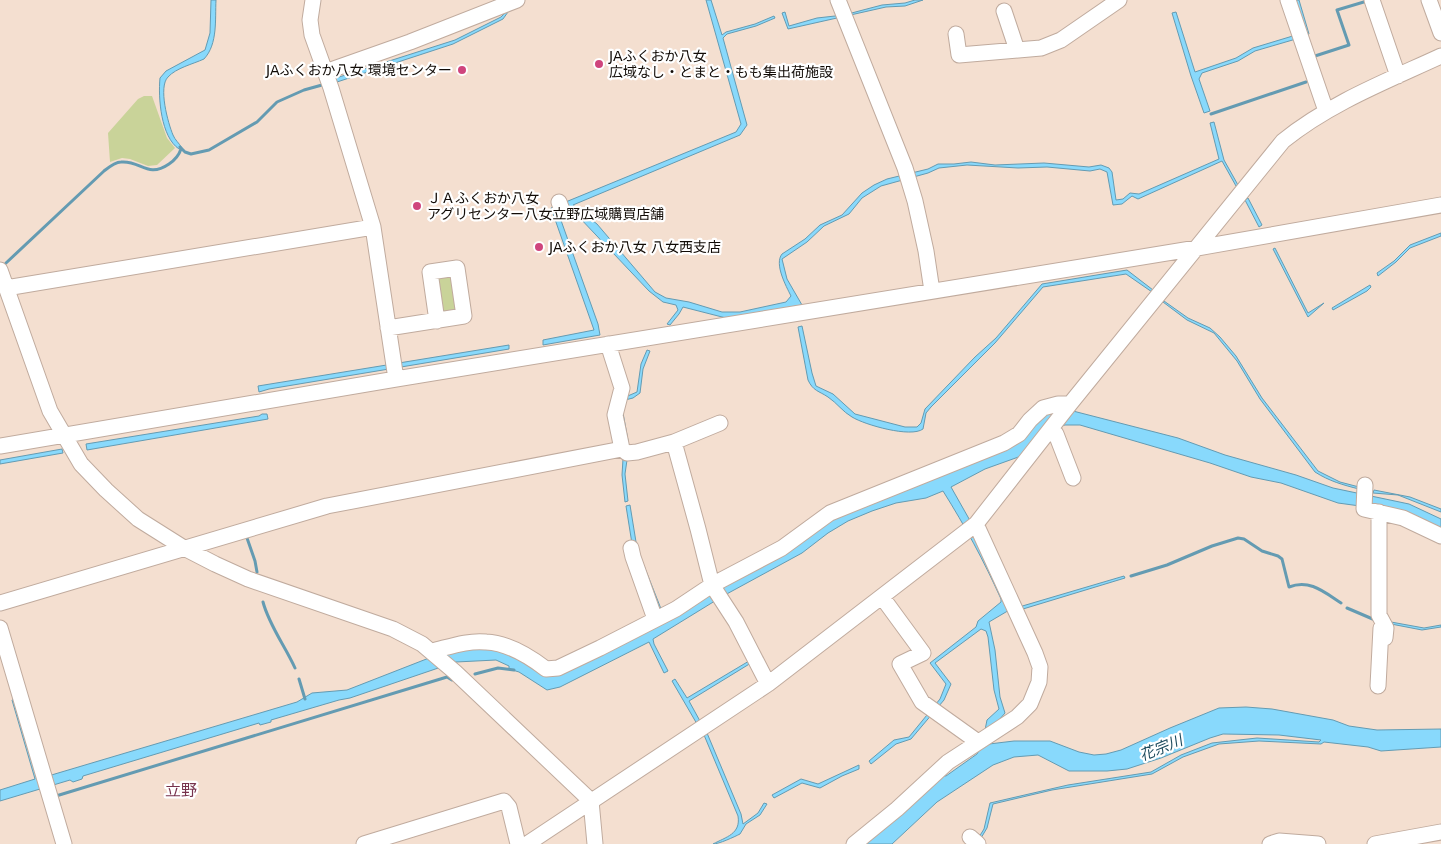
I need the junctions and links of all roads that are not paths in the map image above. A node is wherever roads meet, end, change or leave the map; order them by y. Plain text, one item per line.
1 (313, 0) edge
2 (1119, 0) edge
3 (1288, 0) edge
4 (1372, 0) edge
5 (1429, 0) edge
6 (513, 2) edge
7 (840, 4) edge
8 (1004, 11) dead end
9 (1441, 33) edge
10 (956, 34) dead end
11 (1015, 45) junction
12 (1441, 56) edge
13 (325, 72) junction
14 (1398, 76) junction
15 (1326, 111) junction
16 (1441, 205) edge
17 (373, 227) junction
18 (1197, 248) junction
19 (0, 270) edge
20 (6, 288) junction
21 (932, 292) junction
22 (437, 321) dead end
23 (388, 328) junction
24 (608, 344) junction
25 (396, 379) junction
26 (1070, 404) junction
27 (720, 423) dead end
28 (1049, 432) junction
29 (63, 435) junction
30 (674, 442) junction
31 (0, 446) edge
32 (622, 449) junction
33 (1073, 478) dead end
34 (976, 524) junction
35 (1441, 536) edge
36 (184, 548) junction
37 (631, 548) dead end
38 (712, 585) junction
39 (882, 598) junction
40 (0, 603) edge
41 (655, 619) junction
42 (0, 628) edge
43 (432, 651) junction
44 (768, 684) junction
45 (1378, 686) dead end
46 (978, 742) junction
47 (591, 801) junction
48 (1441, 832) edge
49 (64, 844) edge
50 (364, 844) edge
51 (518, 844) edge
52 (527, 844) edge
53 (595, 844) edge
54 (854, 844) edge
55 (1270, 844) edge
56 (1318, 844) edge
57 (1375, 844) edge

1 - 13 street
2 - 11 street
3 - 15 street
4 - 14 street
5 - 9 street
6 - 13 street
7 - 21 street
8 - 11 street
10 - 11 street
12 - 14 street
13 - 17 street
14 - 15 street
15 - 18 street
16 - 18 street
17 - 20 street
17 - 23 street
18 - 21 street
18 - 26 street
19 - 20 street
20 - 29 street
21 - 24 street
22 - 23 street
23 - 25 street
24 - 25 street
24 - 32 street
25 - 29 street
26 - 28 street
26 - 38 street
27 - 30 street
28 - 33 street
28 - 34 street
29 - 31 street
29 - 36 street
30 - 32 street
30 - 38 street
32 - 36 street
34 - 39 street
34 - 46 street
35 - 45 street
36 - 40 street
36 - 43 street
37 - 41 street
38 - 41 street
38 - 44 street
39 - 44 street
39 - 46 street
41 - 43 street
42 - 49 street
43 - 47 street
44 - 47 street
46 - 54 street
47 - 52 street
47 - 53 street
48 - 57 street
50 - 51 street
55 - 56 street

